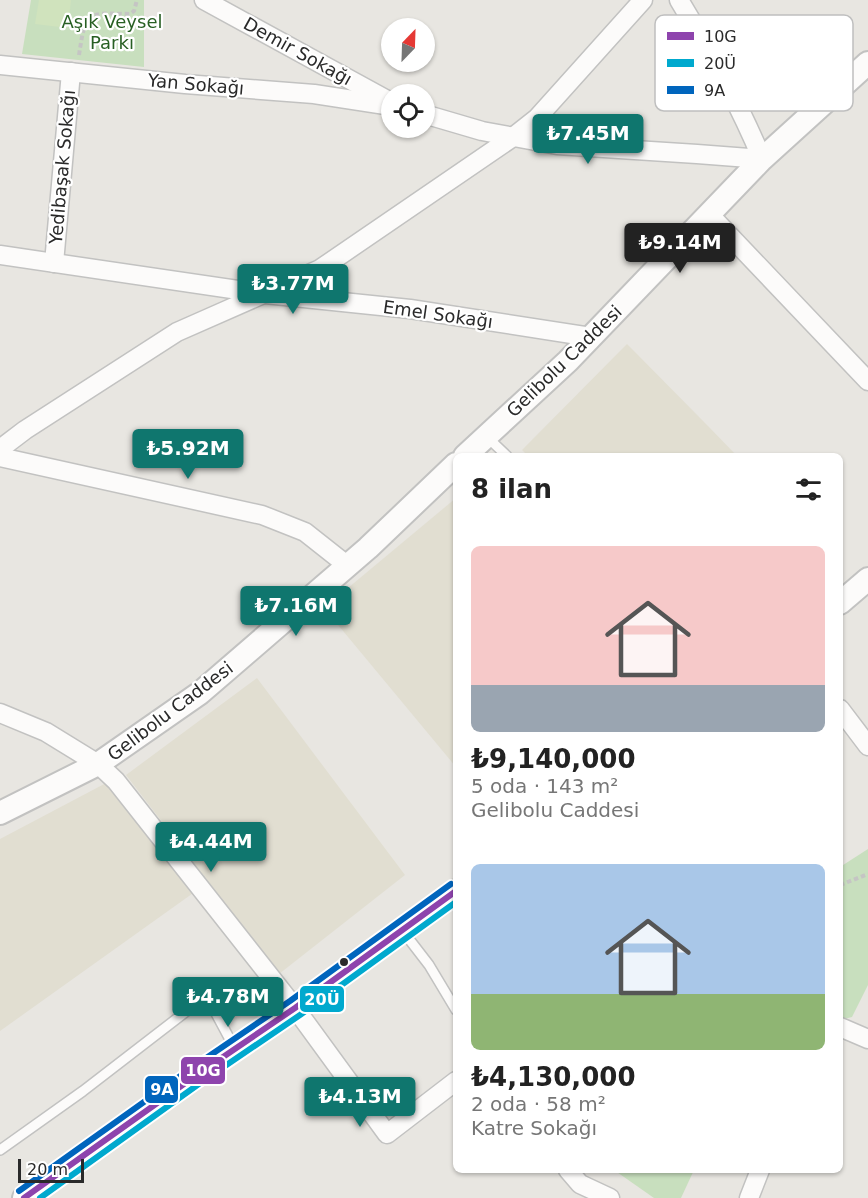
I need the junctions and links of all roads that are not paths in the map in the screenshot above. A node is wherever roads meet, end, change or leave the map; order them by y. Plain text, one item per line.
1 (204, 0) edge
2 (643, 0) edge
3 (679, 0) edge
4 (688, 15) edge
5 (868, 63) edge
6 (0, 65) edge
7 (73, 72) junction
8 (853, 77) edge
9 (381, 98) edge
10 (381, 103) edge
11 (741, 111) edge
12 (815, 111) edge
13 (435, 117) edge
14 (513, 137) junction
15 (762, 159) junction
16 (709, 214) junction
17 (0, 255) edge
18 (54, 263) junction
19 (265, 294) junction
20 (591, 337) junction
21 (868, 381) edge
22 (486, 436) junction
23 (0, 448) edge
24 (468, 453) edge
25 (504, 453) edge
26 (0, 457) edge
27 (453, 467) edge
28 (348, 566) junction
29 (868, 579) edge
30 (843, 600) edge
31 (0, 713) edge
32 (843, 713) edge
33 (868, 746) edge
34 (99, 764) junction
35 (0, 813) edge
36 (453, 893) edge
37 (402, 930) junction
38 (453, 1005) edge
39 (295, 1008) junction
40 (843, 1028) edge
41 (868, 1039) edge
42 (235, 1049) junction
43 (453, 1083) edge
44 (0, 1150) edge
45 (569, 1173) edge
46 (759, 1173) edge
47 (578, 1191) edge
48 (24, 1198) edge
49 (610, 1198) edge
50 (748, 1198) edge

1 - 9 street, Demir Sokağı
2 - 14 street
3 - 4 street
5 - 8 street, Gelibolu Caddesi
6 - 7 street, Yan Sokağı
7 - 10 street, Yan Sokağı
7 - 18 street, Yedibaşak Sokağı
11 - 15 street
12 - 15 street, Gelibolu Caddesi
13 - 14 street
14 - 15 street
14 - 19 street
15 - 16 street, Gelibolu Caddesi
16 - 20 street, Gelibolu Caddesi
16 - 21 street
17 - 18 street, Emel Sokağı
18 - 19 street, Emel Sokağı
19 - 20 street, Emel Sokağı
19 - 23 street
20 - 22 street, Gelibolu Caddesi
22 - 24 street, Gelibolu Caddesi
22 - 25 lane
26 - 28 street
27 - 28 street, Gelibolu Caddesi
28 - 34 street, Gelibolu Caddesi
29 - 30 street
31 - 34 street
32 - 33 street
34 - 35 street, Gelibolu Caddesi
34 - 39 street
36 - 37 street
37 - 38 lane
37 - 39 street
39 - 42 street
39 - 43 street
40 - 41 street
42 - 44 lane
42 - 48 street
45 - 47 street
46 - 50 street
47 - 49 street

